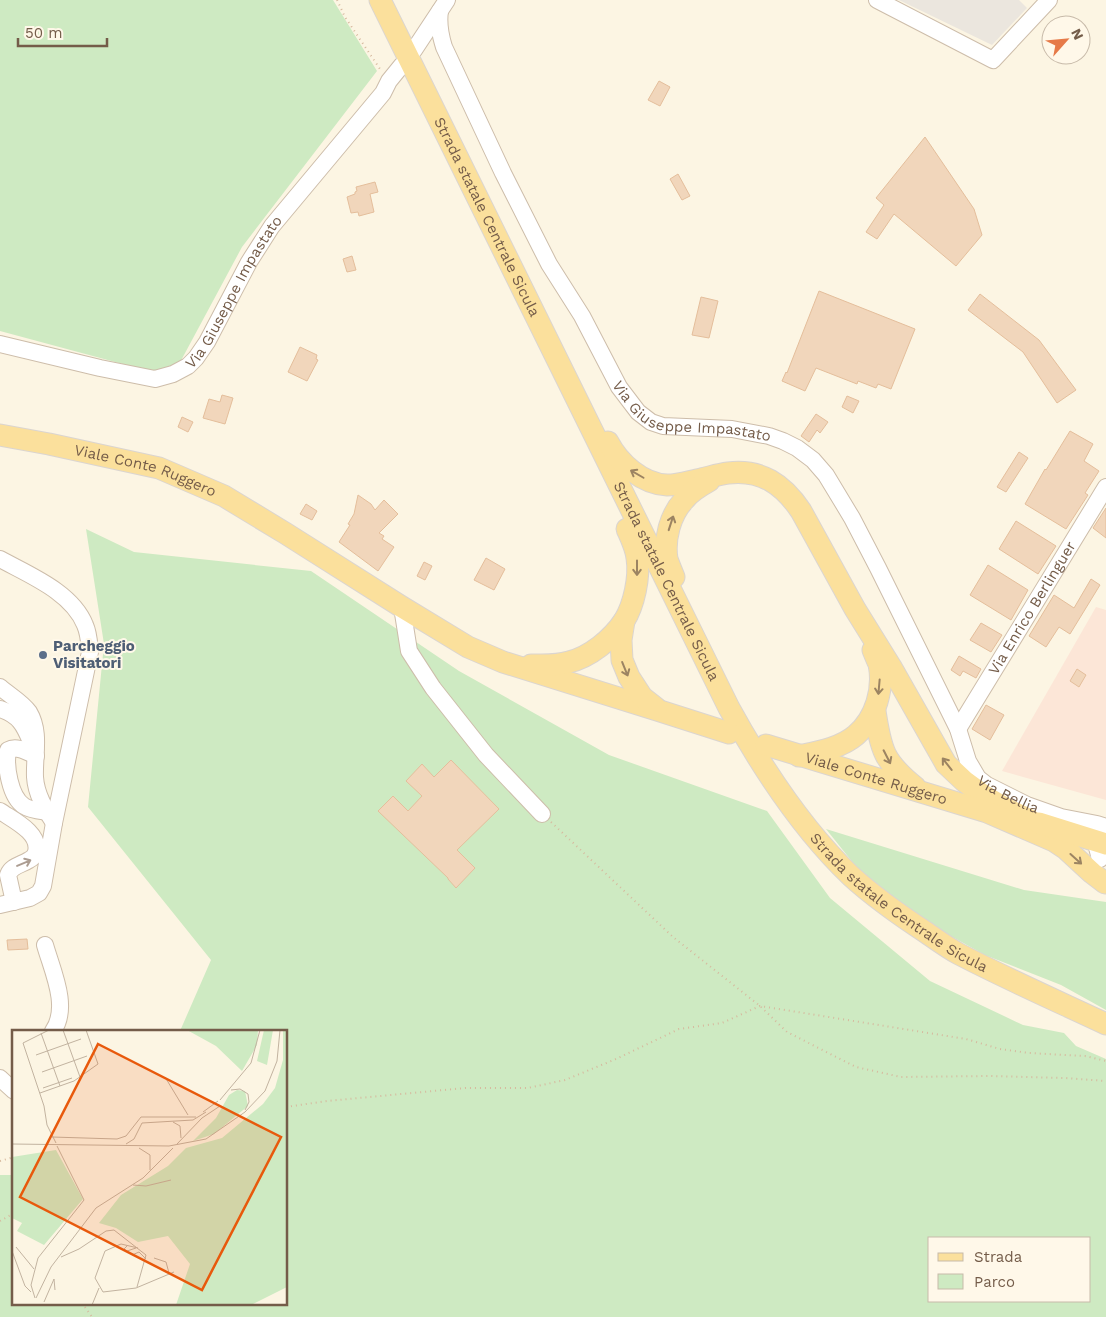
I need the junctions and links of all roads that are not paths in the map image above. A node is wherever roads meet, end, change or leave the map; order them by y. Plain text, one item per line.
1 (380, 0) edge
2 (877, 0) edge
3 (1049, 0) edge
4 (444, 5) edge
5 (414, 50) dead end
6 (402, 65) dead end
7 (518, 280) junction
8 (0, 344) edge
9 (549, 345) junction
10 (0, 435) edge
11 (0, 440) edge
12 (37, 442) junction
13 (0, 447) edge
14 (718, 475) junction
15 (1106, 487) edge
16 (205, 488) junction
17 (0, 559) edge
18 (402, 607) junction
19 (855, 608) junction
20 (624, 621) junction
21 (504, 662) junction
22 (0, 687) edge
23 (0, 709) edge
24 (657, 710) junction
25 (875, 711) junction
26 (958, 729) junction
27 (729, 733) dead end
28 (766, 745) dead end
29 (36, 753) junction
30 (798, 756) junction
31 (920, 791) junction
32 (0, 811) edge
33 (987, 812) junction
34 (542, 814) road end
35 (50, 818) junction
36 (1030, 820) junction
37 (812, 833) junction
38 (1101, 841) edge
39 (1106, 883) edge
40 (7, 903) edge
41 (45, 945) dead end
42 (998, 973) junction
43 (1106, 1013) edge
44 (1106, 1024) edge
45 (54, 1030) edge
46 (0, 1078) edge
47 (12, 1089) edge

1 - 7 main road, Strada statale Centrale Sicula
2 - 3 street
4 - 5 street, Via Giuseppe Impastato
4 - 26 street, Via Giuseppe Impastato
6 - 8 street, Via Giuseppe Impastato
7 - 9 main road, Strada statale Centrale Sicula
14 -> 7 main road
9 -> 20 main road
9 - 37 main road, Strada statale Centrale Sicula
10 - 12 main road, Viale Conte Ruggero
11 - 12 street
12 - 16 main road, Viale Conte Ruggero
13 - 16 main road, Viale Conte Ruggero
14 - 19 main road
37 -> 14 main road
15 - 26 street, Via Enrico Berlinguer
16 - 18 main road
17 - 35 street
18 - 21 main road
18 - 34 street
19 -> 25 main road
36 -> 19 main road
20 - 21 main road
20 -> 24 main road
21 - 24 main road
22 - 29 street
23 - 29 street
24 - 27 main road
25 - 30 main road
25 -> 31 main road
26 - 38 street, Via Bellia
28 - 30 main road, Viale Conte Ruggero
29 - 35 street
29 - 35 street
30 - 31 main road, Viale Conte Ruggero
31 - 33 main road, Viale Conte Ruggero
40 -> 32 street
33 - 36 main road
33 -> 39 main road
35 - 40 street
36 - 38 main road
37 - 42 main road, Strada statale Centrale Sicula
38 - 39 main road
41 - 45 street
42 - 43 main road
42 - 44 main road, Strada statale Centrale Sicula
46 - 47 street

